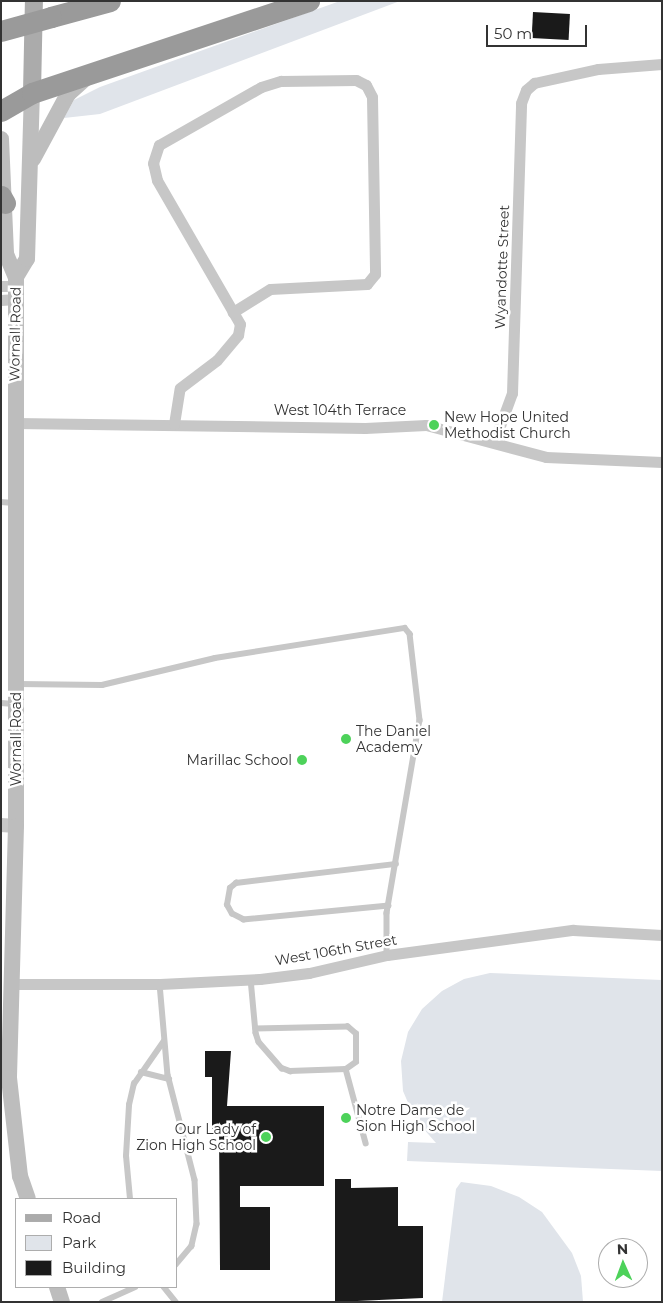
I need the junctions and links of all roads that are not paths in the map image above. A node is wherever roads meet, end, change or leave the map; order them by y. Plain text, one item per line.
1 (34, 1) edge
2 (110, 1) edge
3 (310, 1) edge
4 (1, 31) edge
5 (662, 64) edge
6 (91, 73) junction
7 (32, 93) junction
8 (1, 111) edge
9 (1, 139) edge
10 (32, 160) junction
11 (3, 199) edge
12 (10, 289) edge
13 (233, 312) junction
14 (14, 423) junction
15 (174, 424) junction
16 (494, 442) junction
17 (662, 462) edge
18 (8, 503) edge
19 (16, 684) junction
20 (9, 703) edge
21 (9, 826) edge
22 (396, 864) junction
23 (388, 906) junction
24 (662, 935) edge
25 (387, 955) junction
26 (252, 979) junction
27 (14, 984) junction
28 (160, 984) junction
29 (256, 1029) junction
30 (164, 1041) junction
31 (346, 1069) junction
32 (141, 1072) junction
33 (169, 1079) junction
34 (366, 1143) dead end
35 (28, 1198) edge
36 (130, 1198) edge
37 (178, 1263) edge
38 (57, 1288) edge
39 (133, 1288) edge
40 (165, 1288) edge
41 (62, 1302) edge
42 (102, 1302) edge
43 (176, 1302) edge

1 - 7 main road, Wornall Road
2 - 4 highway, bridge
3 - 6 highway
5 - 16 street, Wyandotte Street
6 - 7 highway
6 - 10 main road
7 - 8 highway
7 - 10 main road, Wornall Road
9 - 11 main road, Wornall Road
10 - 12 main road, Wornall Road
11 - 12 main road, Wornall Road
12 - 14 main road, Wornall Road
13 - 13 street
13 - 15 street
14 - 15 street, West 104th Terrace
14 - 18 main road, Wornall Road
15 - 16 street, West 104th Terrace
16 - 17 street, West 104th Terrace
18 - 19 main road, Wornall Road
19 - 20 main road, Wornall Road
19 - 22 lane
20 - 21 main road, Wornall Road
21 - 27 main road, Wornall Road
22 - 23 lane
22 - 23 lane
23 - 25 lane
24 - 25 street, West 106th Street
25 - 26 street, West 106th Street
26 - 28 street, West 106th Street
26 - 29 lane
27 - 28 street, West 106th Street
27 - 35 main road, Wornall Road
28 - 30 lane
29 - 31 lane
29 - 31 lane
30 - 32 lane
30 - 33 lane
31 - 34 lane
32 - 33 lane
32 - 36 lane
33 - 37 lane
38 - 41 main road
39 - 42 lane
40 - 43 lane

